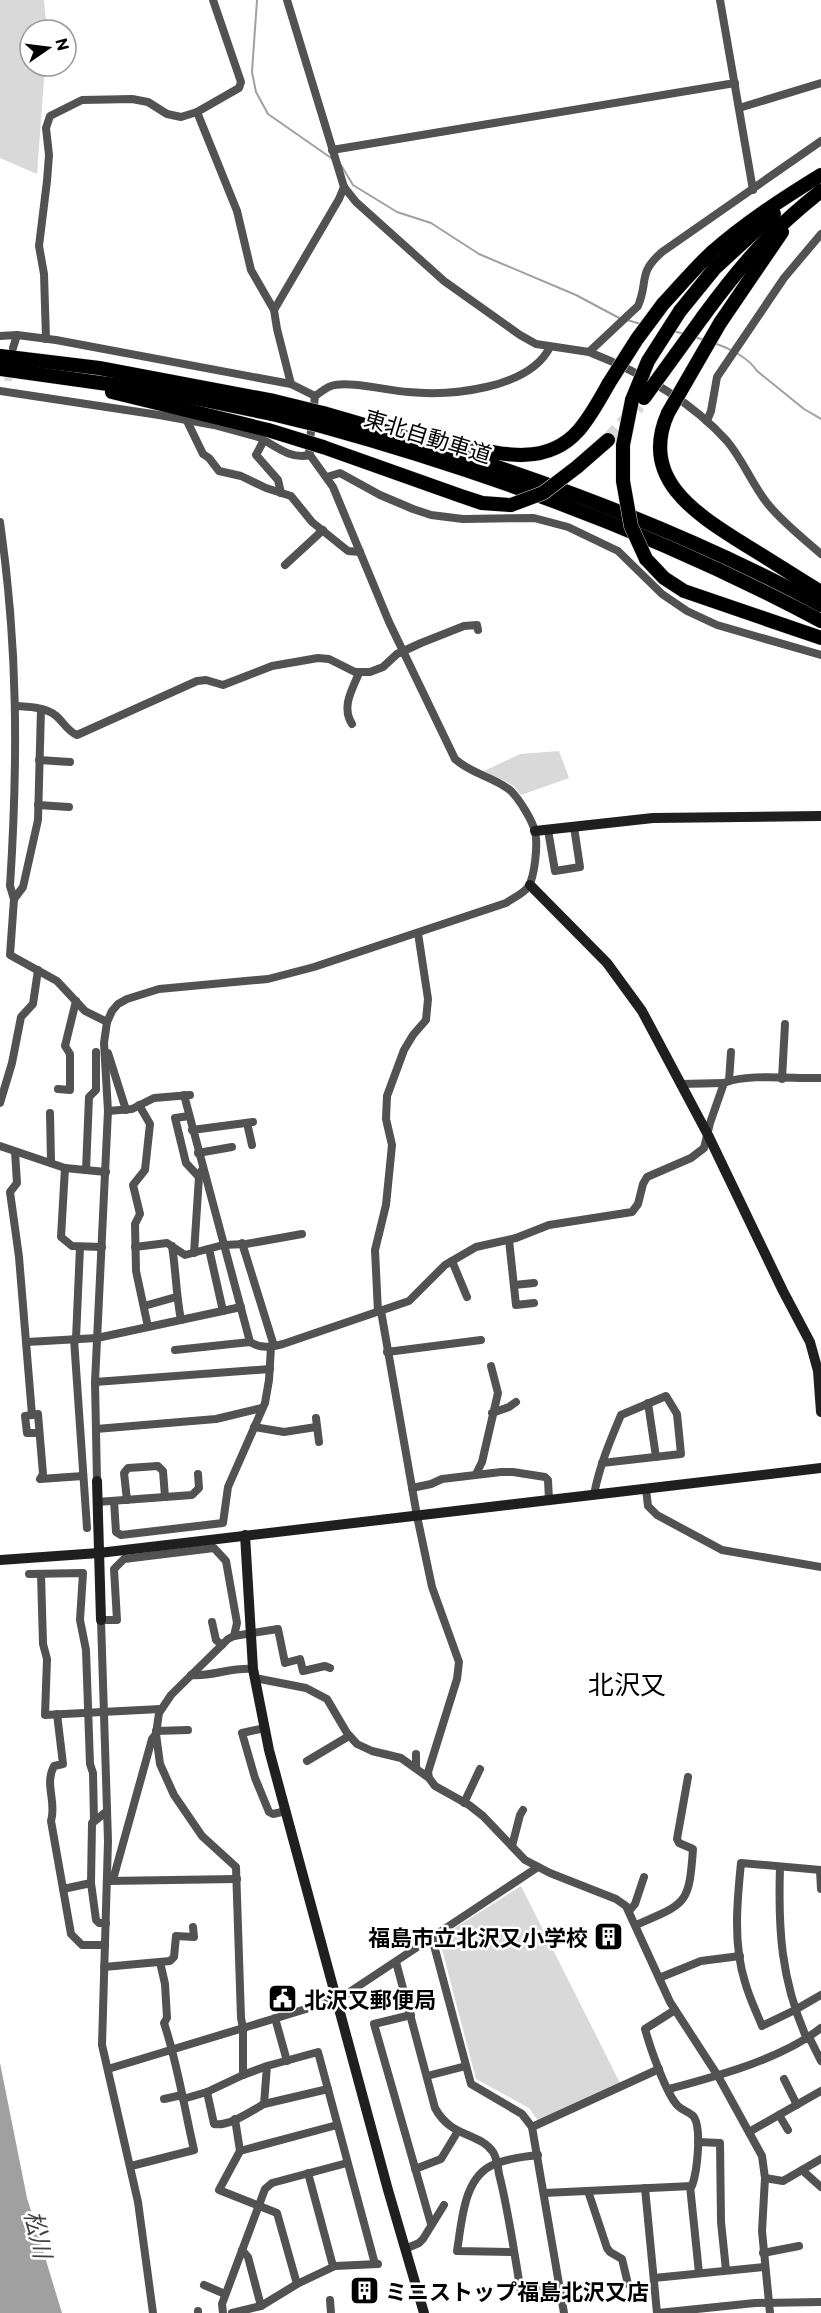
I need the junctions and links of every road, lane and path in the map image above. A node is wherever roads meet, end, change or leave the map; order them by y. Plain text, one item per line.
1 (213, 0) edge
2 (287, 0) edge
3 (720, 0) edge
4 (735, 83) junction
5 (821, 83) edge
6 (739, 108) junction
7 (197, 112) junction
8 (821, 141) edge
9 (332, 153) junction
10 (821, 175) edge
11 (344, 186) junction
12 (753, 190) junction
13 (821, 192) edge
14 (821, 234) edge
15 (274, 310) junction
16 (17, 335) junction
17 (0, 336) edge
18 (46, 339) junction
19 (550, 346) junction
20 (14, 348) dead end
21 (589, 352) junction
22 (0, 356) edge
23 (0, 369) edge
24 (28, 372) junction
25 (8, 381) tunnel mouth
26 (291, 384) junction
27 (3, 391) edge
28 (315, 396) junction
29 (638, 401) junction
30 (273, 408) junction
31 (325, 418) junction
32 (187, 421) junction
33 (706, 421) junction
34 (266, 435) junction
35 (608, 440) tunnel mouth
36 (310, 455) junction
37 (327, 477) junction
38 (281, 493) junction
39 (0, 522) edge
40 (323, 530) junction
41 (360, 552) junction
42 (821, 554) edge
43 (285, 565) dead end
44 (821, 592) edge
45 (821, 605) edge
46 (821, 621) edge
47 (478, 630) dead end
48 (821, 638) edge
49 (404, 651) junction
50 (821, 655) edge
51 (359, 673) junction
52 (16, 706) junction
53 (41, 709) junction
54 (352, 724) dead end
55 (39, 760) junction
56 (70, 762) dead end
57 (38, 805) junction
58 (69, 807) dead end
59 (821, 816) edge
60 (574, 827) junction
61 (548, 830) junction
62 (535, 831) junction
63 (530, 885) junction
64 (14, 899) junction
65 (418, 933) junction
66 (38, 970) junction
67 (76, 1000) junction
68 (106, 1022) junction
69 (784, 1024) dead end
70 (105, 1049) junction
71 (96, 1052) dead end
72 (731, 1052) dead end
73 (821, 1078) edge
74 (782, 1079) junction
75 (726, 1082) junction
76 (680, 1084) junction
77 (58, 1089) dead end
78 (0, 1103) edge
79 (140, 1105) junction
80 (126, 1110) junction
81 (108, 1111) junction
82 (50, 1113) dead end
83 (189, 1116) junction
84 (192, 1130) junction
85 (708, 1135) junction
86 (252, 1145) dead end
87 (0, 1146) edge
88 (232, 1147) dead end
89 (15, 1152) junction
90 (198, 1153) junction
91 (51, 1162) junction
92 (64, 1168) junction
93 (86, 1170) junction
94 (106, 1172) junction
95 (200, 1173) junction
96 (302, 1234) dead end
97 (509, 1240) junction
98 (242, 1243) junction
99 (223, 1245) junction
100 (172, 1246) junction
101 (80, 1247) junction
102 (102, 1247) junction
103 (135, 1247) junction
104 (209, 1249) junction
105 (194, 1253) junction
106 (452, 1261) junction
107 (534, 1283) dead end
108 (514, 1285) junction
109 (176, 1297) junction
110 (467, 1297) dead end
111 (534, 1303) dead end
112 (144, 1306) junction
113 (241, 1307) junction
114 (223, 1311) junction
115 (380, 1312) junction
116 (181, 1320) junction
117 (148, 1327) junction
118 (97, 1338) junction
119 (75, 1339) junction
120 (481, 1340) dead end
121 (27, 1342) junction
122 (250, 1342) junction
123 (273, 1346) junction
124 (175, 1350) dead end
125 (387, 1352) junction
126 (491, 1366) dead end
127 (270, 1369) junction
128 (95, 1382) junction
129 (516, 1402) dead end
130 (648, 1403) junction
131 (262, 1408) junction
132 (821, 1412) edge
133 (492, 1413) junction
134 (32, 1415) junction
135 (316, 1418) dead end
136 (254, 1427) junction
137 (316, 1427) junction
138 (96, 1429) junction
139 (39, 1433) junction
140 (319, 1442) dead end
141 (656, 1457) junction
142 (602, 1463) junction
143 (821, 1468) edge
144 (198, 1474) dead end
145 (476, 1474) junction
146 (83, 1476) junction
147 (97, 1481) joint
148 (412, 1488) junction
149 (646, 1489) junction
150 (594, 1495) junction
151 (165, 1497) junction
152 (127, 1500) junction
153 (549, 1500) junction
154 (114, 1501) junction
155 (97, 1502) junction
156 (417, 1516) junction
157 (87, 1528) dead end
158 (245, 1535) junction
159 (99, 1552) junction
160 (3, 1560) edge
161 (821, 1567) edge
162 (29, 1574) dead end
163 (41, 1574) junction
164 (101, 1620) junction
165 (212, 1622) dead end
166 (250, 1634) junction
167 (234, 1636) junction
168 (222, 1645) junction
169 (330, 1668) dead end
170 (254, 1673) junction
171 (191, 1675) junction
172 (160, 1709) junction
173 (103, 1712) junction
174 (87, 1713) junction
175 (57, 1714) junction
176 (265, 1728) junction
177 (188, 1730) dead end
178 (156, 1732) junction
179 (349, 1736) junction
180 (416, 1754) dead end
181 (307, 1761) dead end
182 (416, 1767) junction
183 (480, 1769) dead end
184 (429, 1778) junction
185 (688, 1778) dead end
186 (465, 1803) junction
187 (523, 1810) dead end
188 (286, 1811) junction
189 (106, 1812) junction
190 (94, 1821) junction
191 (512, 1846) junction
192 (780, 1866) junction
193 (538, 1867) junction
194 (820, 1870) edge
195 (644, 1877) dead end
196 (237, 1879) junction
197 (107, 1881) junction
198 (91, 1883) junction
199 (63, 1889) junction
200 (821, 1889) edge
201 (629, 1911) junction
202 (106, 1923) junction
203 (636, 1925) junction
204 (193, 1927) dead end
205 (432, 1938) junction
206 (105, 1945) junction
207 (740, 1956) junction
208 (160, 1962) junction
209 (396, 1962) junction
210 (104, 1967) junction
211 (659, 1978) junction
212 (821, 1995) edge
213 (336, 1998) junction
214 (675, 2010) junction
215 (795, 2010) junction
216 (411, 2015) junction
217 (275, 2018) junction
218 (243, 2028) junction
219 (821, 2028) edge
220 (808, 2038) junction
221 (173, 2048) junction
222 (287, 2061) junction
223 (821, 2061) edge
224 (267, 2066) junction
225 (466, 2066) junction
226 (108, 2069) junction
227 (659, 2069) junction
228 (243, 2075) junction
229 (427, 2076) junction
230 (718, 2076) junction
231 (784, 2079) dead end
232 (328, 2089) junction
233 (669, 2089) junction
234 (821, 2091) edge
235 (207, 2092) junction
236 (182, 2097) junction
237 (164, 2099) dead end
238 (264, 2104) junction
239 (797, 2105) junction
240 (779, 2115) junction
241 (235, 2119) junction
242 (337, 2125) junction
243 (532, 2127) junction
244 (789, 2130) dead end
245 (458, 2131) junction
246 (749, 2132) junction
247 (698, 2142) junction
248 (240, 2151) junction
249 (538, 2155) junction
250 (821, 2159) edge
251 (347, 2163) junction
252 (497, 2163) junction
253 (131, 2166) junction
254 (415, 2169) junction
255 (802, 2170) junction
256 (308, 2174) junction
257 (765, 2178) junction
258 (690, 2186) junction
259 (821, 2187) edge
260 (645, 2188) junction
261 (588, 2191) junction
262 (544, 2193) junction
263 (259, 2205) junction
264 (444, 2205) dead end
265 (431, 2224) junction
266 (799, 2246) dead end
267 (405, 2249) junction
268 (242, 2250) junction
269 (514, 2252) junction
270 (763, 2253) junction
271 (333, 2266) junction
272 (765, 2267) junction
273 (726, 2270) junction
274 (699, 2273) junction
275 (654, 2278) junction
276 (628, 2283) dead end
277 (297, 2284) junction
278 (204, 2285) dead end
279 (560, 2287) junction
280 (225, 2294) junction
281 (330, 2300) dead end
282 (821, 2302) edge
283 (769, 2303) junction
284 (796, 2303) junction
285 (261, 2306) junction
286 (696, 2311) edge
287 (153, 2313) edge
288 (223, 2313) edge
289 (232, 2313) edge
290 (331, 2313) edge
291 (424, 2313) edge
292 (564, 2313) edge
293 (658, 2313) edge
294 (770, 2313) edge
295 (797, 2313) edge

1 - 7 street
2 - 9 street
3 - 4 street
4 - 6 street
4 - 9 street
5 - 6 street
6 - 12 street
7 - 15 street
7 - 18 street
8 - 12 street
9 - 11 street
10 - 29 highway, bridge
10 - 31 highway, bridge
11 - 15 street
11 - 19 street
12 - 21 street
13 - 29 highway, bridge
13 - 44 highway, bridge
14 - 33 street
15 - 26 street
16 - 17 street
16 - 18 street
16 - 20 street
18 - 26 street
19 - 21 street
19 - 28 street
21 - 33 street
22 - 30 highway, 東北自動車道
23 - 24 highway, 東北自動車道
24 - 30 highway, 東北自動車道
24 - 34 highway
25 - 27 street
26 - 28 street
27 - 32 street
28 - 36 street
29 - 48 highway, bridge
30 - 31 highway, 東北自動車道, bridge
31 - 45 highway, 東北自動車道
31 - 46 highway, 東北自動車道
32 - 34 street
32 - 38 street
33 - 42 street
34 - 35 highway, bridge
34 - 36 street
34 - 38 street
36 - 37 street
37 - 41 street
37 - 50 street
38 - 40 street
39 - 52 street
40 - 41 street
40 - 43 street
41 - 49 street
47 - 49 street
49 - 51 street
49 - 62 street
51 - 53 street
51 - 54 street
52 - 53 street
52 - 64 street
53 - 55 street
55 - 56 street
55 - 57 street
57 - 58 street
57 - 64 street
59 - 60 street
60 - 61 street
60 - 61 street
61 - 62 street
62 - 63 street
63 - 65 street
63 - 76 street
64 - 66 street
65 - 68 street
65 - 115 street
66 - 67 street
66 - 78 street
67 - 68 street
67 - 77 street
68 - 70 street
69 - 74 street
70 - 80 street
70 - 81 street
71 - 93 street
72 - 75 street
73 - 74 street
74 - 75 street
75 - 76 street
75 - 85 street
76 - 85 street
79 - 80 street
79 - 83 street
79 - 103 street
80 - 81 street
81 - 94 street
82 - 91 street
83 - 84 street
83 - 95 street
84 - 86 street
84 - 90 street
85 - 97 street
85 - 132 street
87 - 89 street
88 - 90 street
89 - 91 street
89 - 121 street
90 - 95 street
91 - 92 street
92 - 93 street
92 - 101 street
93 - 94 street
94 - 102 street
95 - 99 street
95 - 105 street
96 - 98 street
97 - 106 street
97 - 108 street
98 - 99 street
98 - 123 street
99 - 104 street
99 - 113 street
100 - 103 street
100 - 105 street
100 - 109 street
101 - 102 street
101 - 119 street
102 - 118 street
103 - 112 street
104 - 105 street
104 - 114 street
106 - 110 street
106 - 115 street
107 - 108 street
108 - 111 street
109 - 112 street
109 - 116 street
112 - 117 street
113 - 114 street
113 - 122 street
114 - 116 street
115 - 123 street
115 - 125 street
116 - 117 street
117 - 118 street
118 - 119 street
118 - 128 street
119 - 121 street
119 - 146 street
120 - 125 street
121 - 134 street
122 - 123 street
122 - 124 street
123 - 127 street
125 - 148 street
126 - 133 street
127 - 128 street
127 - 131 street
128 - 138 street
129 - 133 street
130 - 141 street
130 - 141 street
130 - 142 street
131 - 136 street
131 - 138 street
133 - 145 street
134 - 139 street
134 - 139 street
135 - 137 street
136 - 137 street
136 - 154 street
137 - 140 street
138 - 147 street
139 - 146 street
141 - 142 street
142 - 150 street
143 - 149 street
144 - 151 street
145 - 148 street
145 - 153 street
146 - 157 street
147 - 155 street
148 - 156 street
149 - 150 street
149 - 161 street
150 - 153 street
151 - 152 street
151 - 152 street
152 - 154 street
153 - 156 street
154 - 155 street
155 - 159 street
156 - 158 street
156 - 184 street
158 - 159 street
158 - 166 street
159 - 160 street
159 - 164 street
162 - 163 street
163 - 174 street
163 - 175 street
164 - 167 street
164 - 173 street
165 - 168 street
166 - 167 street
166 - 169 street
166 - 170 street
167 - 168 street
168 - 171 street
170 - 171 street
170 - 176 street
170 - 179 street
171 - 172 street
172 - 173 street
172 - 178 street
173 - 174 street
173 - 189 street
174 - 175 street
174 - 190 street
175 - 199 street
176 - 188 street
176 - 188 street
177 - 178 street
178 - 196 street
178 - 197 street
179 - 181 street
179 - 182 street
180 - 182 street
182 - 184 street
183 - 186 street
184 - 186 street
185 - 203 street
186 - 191 street
187 - 191 street
188 - 213 street
189 - 190 street
189 - 197 street
190 - 198 street
191 - 193 street
192 - 194 street
192 - 207 street
192 - 215 street
193 - 201 street
193 - 205 street
194 - 200 street
195 - 201 street
196 - 197 street
196 - 218 street
197 - 202 street
198 - 199 street
198 - 202 street
199 - 206 street
201 - 203 street
202 - 206 street
203 - 211 street
204 - 208 street
205 - 209 street
205 - 225 street
206 - 210 street
207 - 211 street
207 - 215 street
208 - 210 street
208 - 221 street
209 - 213 street
209 - 216 street
210 - 226 street
211 - 214 street
212 - 215 street
213 - 217 street
213 - 267 street
214 - 227 street
214 - 230 street
215 - 220 street
216 - 229 street
216 - 254 street
217 - 218 street
217 - 222 street
218 - 221 street
218 - 228 street
219 - 220 street
220 - 223 street
220 - 230 street
221 - 226 street
221 - 236 street
222 - 224 street
222 - 232 street
224 - 228 street
224 - 238 street
225 - 229 street
225 - 243 street
226 - 253 street
227 - 233 street
227 - 243 street
228 - 235 street
229 - 245 street
230 - 233 street
230 - 246 street
231 - 239 street
232 - 238 street
232 - 242 street
233 - 247 street
234 - 239 street
235 - 236 street
235 - 241 street
236 - 237 street
236 - 253 street
238 - 241 street
239 - 240 street
240 - 244 street
240 - 246 street
241 - 248 street
242 - 248 street
242 - 251 street
243 - 249 street
245 - 252 street
245 - 254 street
246 - 257 street
247 - 258 street
247 - 273 street
248 - 263 street
249 - 252 street
249 - 262 street
250 - 255 street
251 - 256 street
251 - 271 street
252 - 269 street
252 - 269 street
253 - 287 street
254 - 265 street
255 - 257 street
255 - 259 street
256 - 263 street
256 - 271 street
257 - 270 street
258 - 260 street
258 - 274 street
260 - 261 street
260 - 275 street
261 - 262 street
261 - 276 street
262 - 279 street
263 - 268 street
263 - 277 street
264 - 265 street
265 - 267 street
266 - 270 street
267 - 291 street
268 - 280 street
268 - 285 street
269 - 279 street
270 - 272 street
271 - 277 street
272 - 273 street
272 - 283 street
273 - 274 street
274 - 275 street
275 - 293 street
277 - 285 street
278 - 280 street
279 - 292 street
280 - 288 street
281 - 290 street
282 - 284 street
283 - 284 street
283 - 286 street
283 - 294 street
284 - 295 street
285 - 289 street
286 - 293 street

